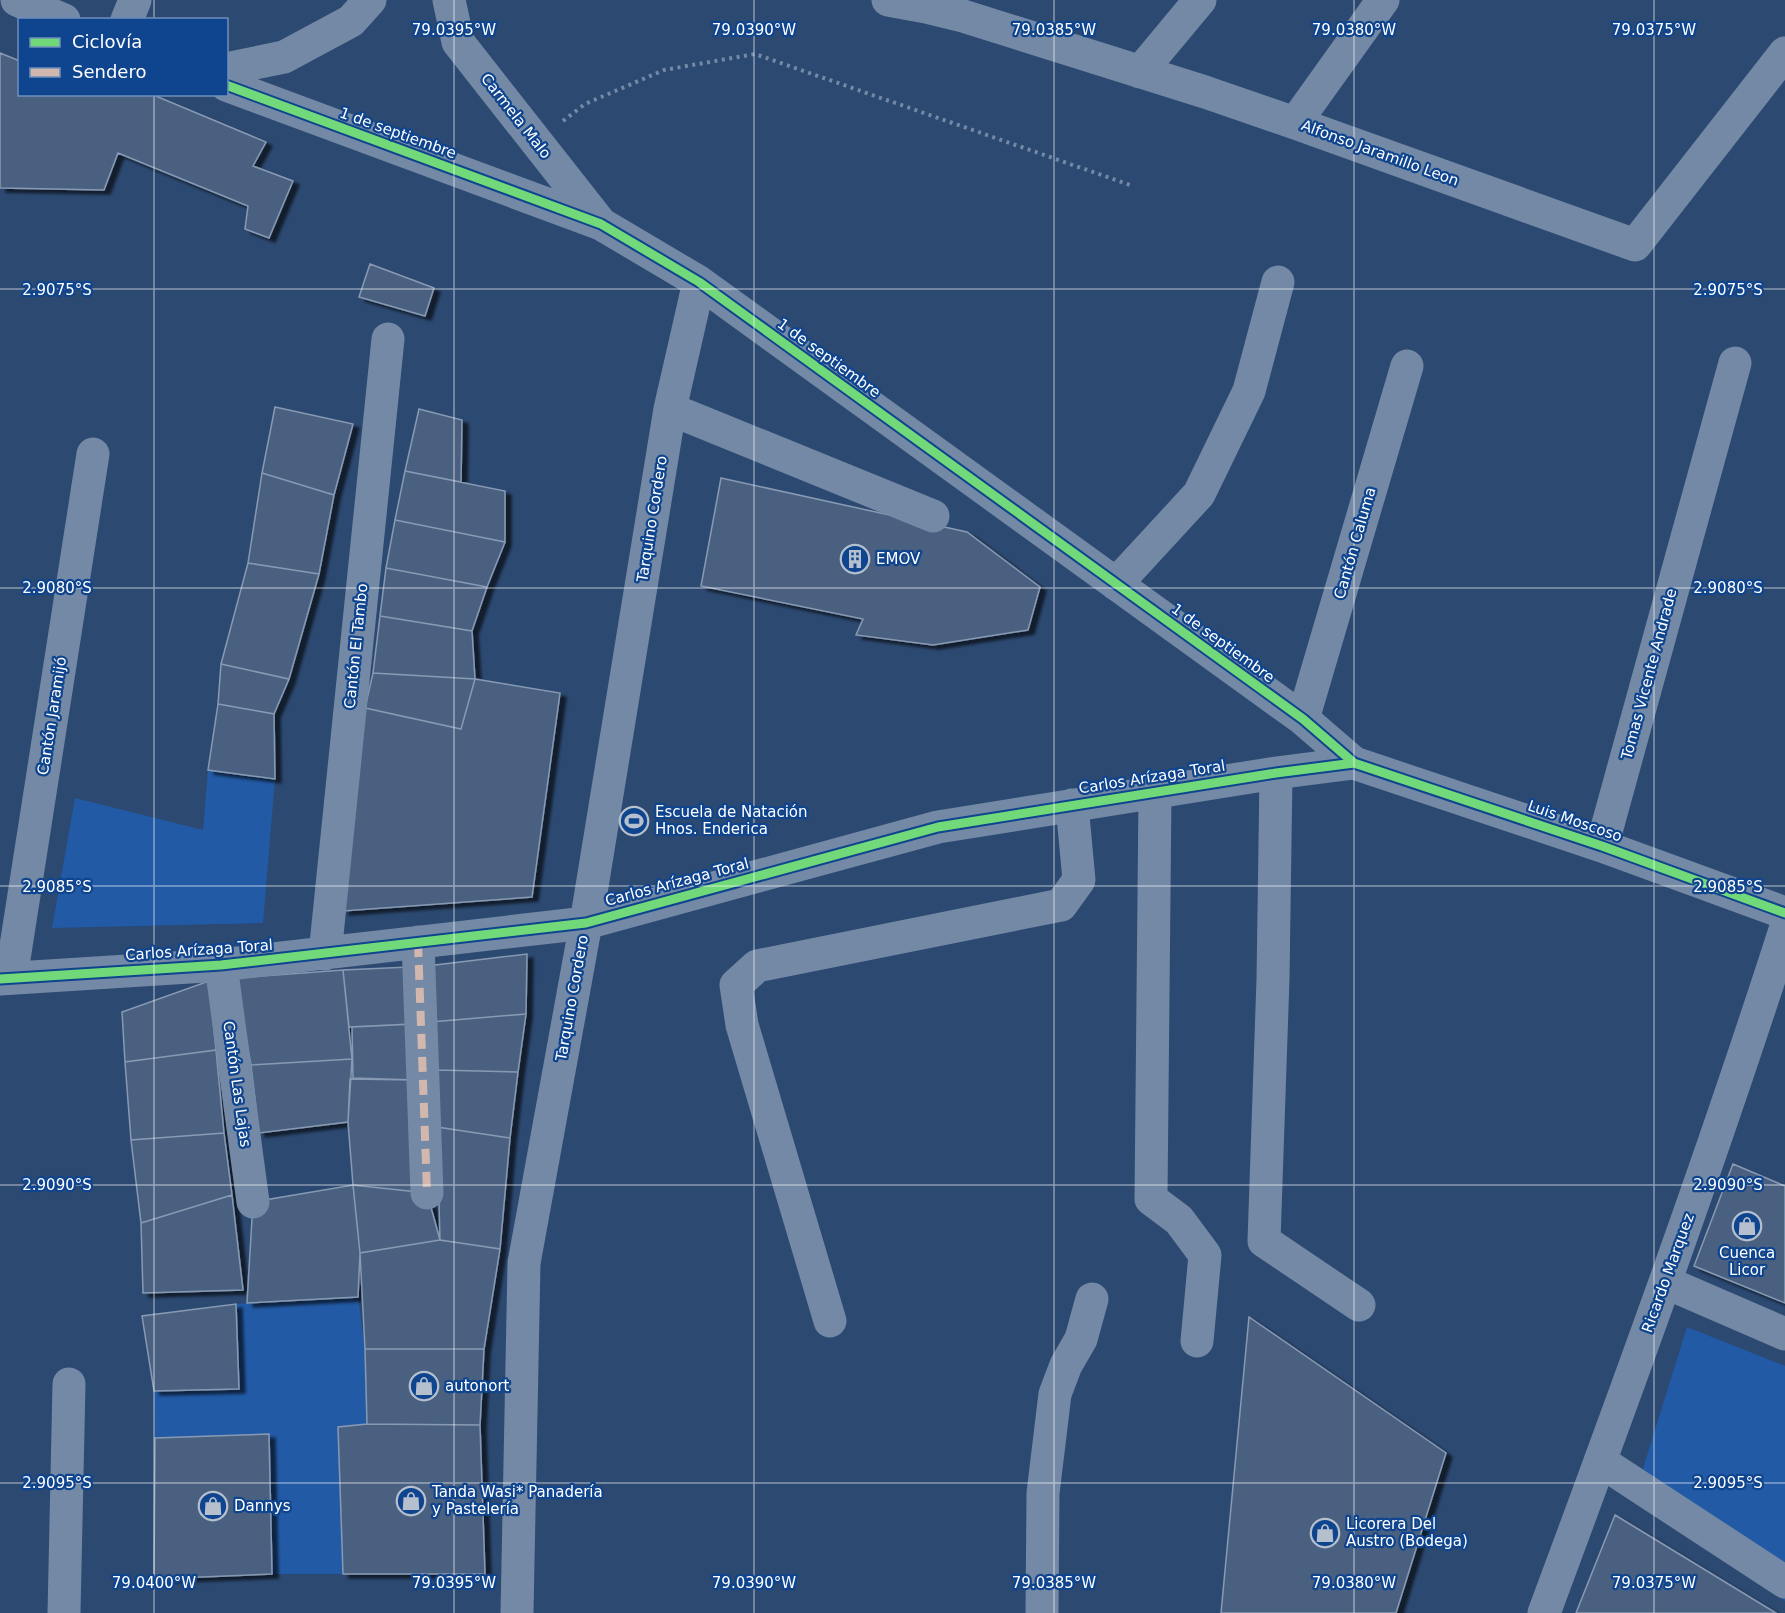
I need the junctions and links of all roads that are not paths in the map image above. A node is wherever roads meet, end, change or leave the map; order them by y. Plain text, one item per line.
1 (17, 0) edge
2 (135, 0) edge
3 (370, 0) edge
4 (449, 0) edge
5 (888, 0) edge
6 (1200, 0) edge
7 (1383, 0) edge
8 (929, 3) edge
9 (59, 18) edge
10 (128, 18) edge
11 (1785, 53) edge
12 (228, 69) edge
13 (1140, 72) junction
14 (228, 86) edge
15 (1295, 123) junction
16 (601, 224) junction
17 (699, 282) junction
18 (1278, 282) dead end
19 (388, 339) dead end
20 (1735, 363) dead end
21 (1407, 366) dead end
22 (670, 409) junction
23 (93, 454) dead end
24 (933, 516) dead end
25 (1116, 584) junction
26 (1303, 719) junction
27 (1354, 763) junction
28 (1276, 773) junction
29 (1155, 792) junction
30 (1072, 805) junction
31 (1602, 846) junction
32 (1785, 913) edge
33 (586, 923) junction
34 (1785, 930) edge
35 (418, 942) junction
36 (325, 954) junction
37 (221, 965) junction
38 (6, 978) edge
39 (427, 1193) dead end
40 (253, 1202) dead end
41 (1665, 1282) junction
42 (1092, 1299) dead end
43 (1359, 1305) dead end
44 (830, 1321) dead end
45 (1785, 1334) edge
46 (1197, 1341) dead end
47 (69, 1384) dead end
48 (1600, 1461) junction
49 (1785, 1582) edge
50 (64, 1613) edge
51 (517, 1613) edge
52 (1042, 1613) edge
53 (1544, 1613) edge

1 - 9 street
2 - 10 street
3 - 12 street
4 - 16 street, Carmela Malo
5 - 8 street, Alfonso Jaramillo Leon
6 - 13 street
7 - 15 street
8 - 13 street, Alfonso Jaramillo Leon
11 - 15 street, Alfonso Jaramillo Leon
13 - 15 street, Alfonso Jaramillo Leon
14 - 16 street, 1 de septiembre
16 - 17 street, 1 de septiembre
17 - 22 street, Tarquino Cordero
17 - 25 street, 1 de septiembre
18 - 25 street
19 - 36 street, Cantón El Tambo
20 - 31 street, Tomas Vicente Andrade
21 - 26 street, Cantón Caluma
22 - 24 street
22 - 33 street, Tarquino Cordero
23 - 38 street, Cantón Jaramijó
25 - 26 street, 1 de septiembre
26 - 27 street, 1 de septiembre
27 - 28 street, Carlos Arízaga Toral
27 - 31 street, Luis Moscoso
28 - 29 street, Carlos Arízaga Toral
28 - 43 street
29 - 30 street, Carlos Arízaga Toral
29 - 46 street
30 - 33 street, Carlos Arízaga Toral
30 - 44 street
31 - 32 street, Luis Moscoso
33 - 35 street, Carlos Arízaga Toral
33 - 51 street, Tarquino Cordero
34 - 41 street, Ricardo Marquez
35 - 36 street, Carlos Arízaga Toral
35 - 39 street
36 - 37 street, Carlos Arízaga Toral
37 - 38 street, Carlos Arízaga Toral
37 - 40 street, Cantón Las Lajas
41 - 45 street
41 - 48 street, Ricardo Marquez
42 - 52 street
47 - 50 street
48 - 49 street
48 - 53 street, Ricardo Marquez

